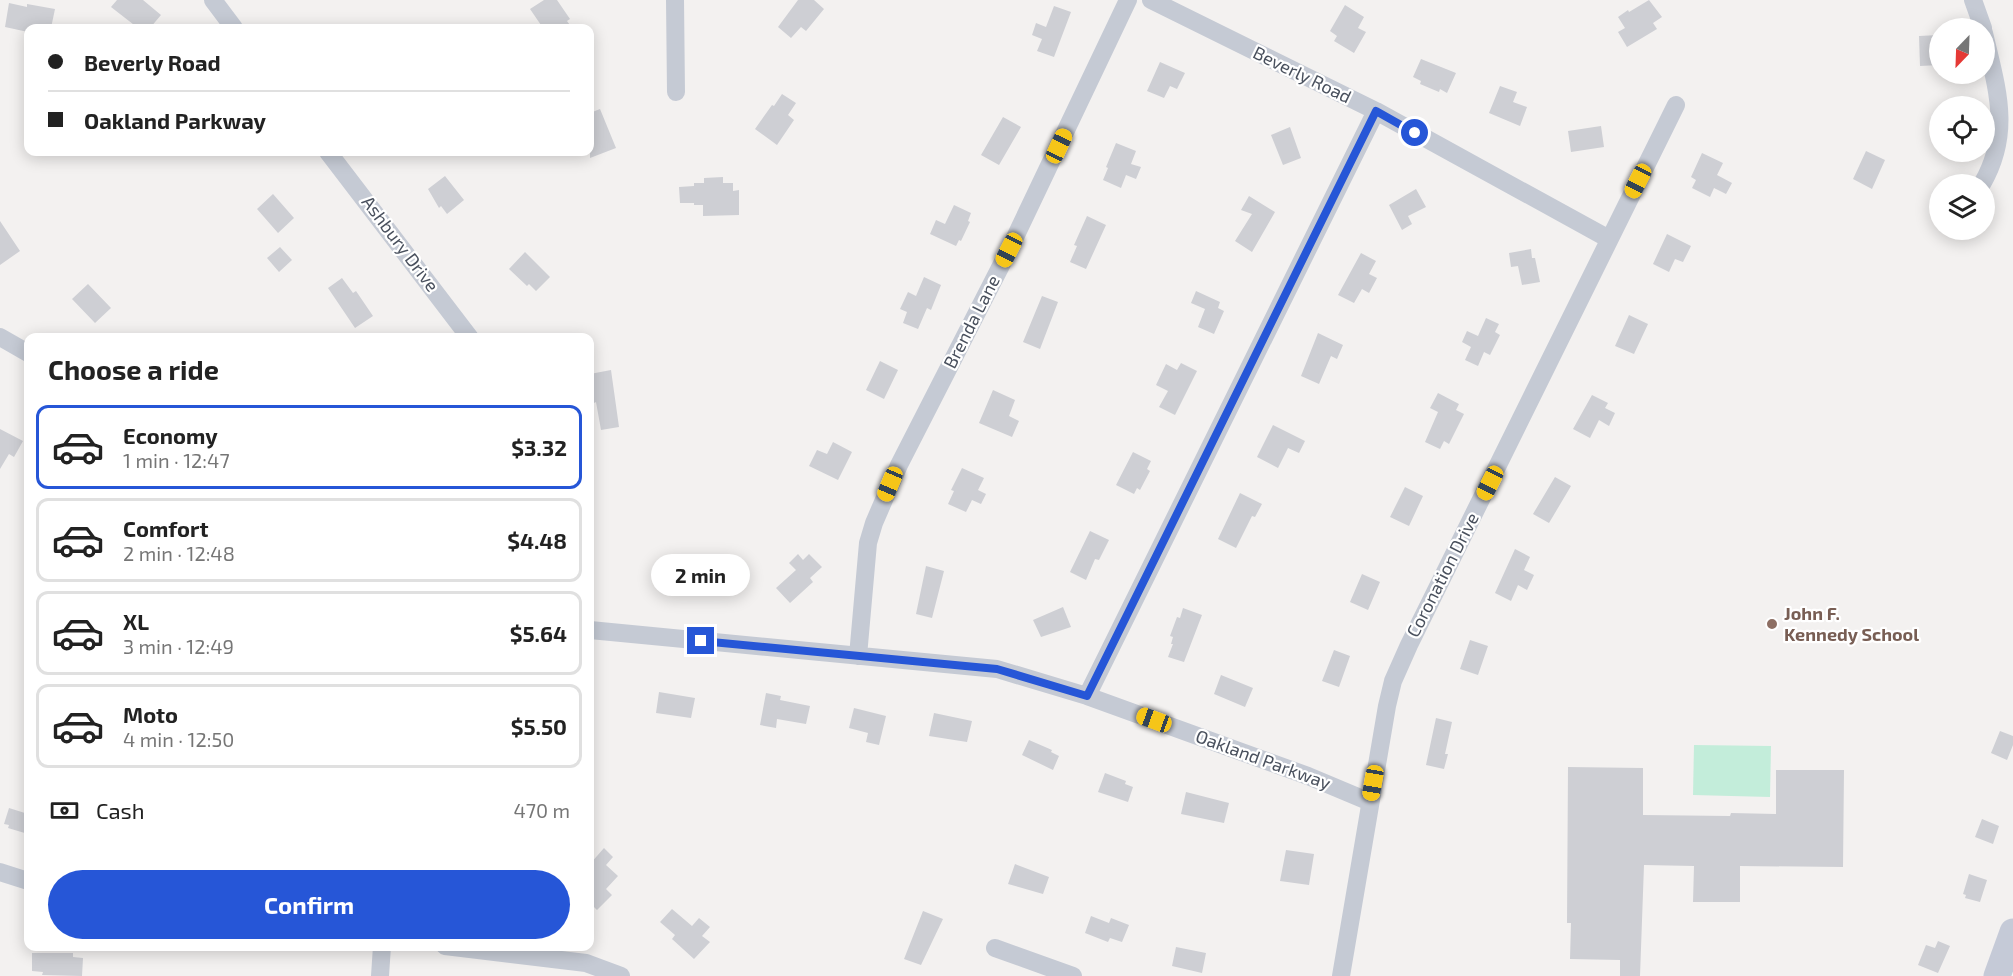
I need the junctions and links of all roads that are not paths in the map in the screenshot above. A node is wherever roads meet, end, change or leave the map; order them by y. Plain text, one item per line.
1 (213, 0) edge
2 (675, 0) edge
3 (1128, 0) edge
4 (1151, 0) edge
5 (1973, 0) edge
6 (1979, 18) edge
7 (231, 24) edge
8 (1995, 81) edge
9 (676, 92) dead end
10 (1676, 105) dead end
11 (1376, 111) junction
12 (331, 156) edge
13 (1988, 174) edge
14 (1609, 239) junction
15 (466, 333) edge
16 (0, 337) edge
17 (24, 351) edge
18 (594, 630) edge
19 (858, 656) junction
20 (1087, 696) junction
21 (1370, 802) junction
22 (0, 872) edge
23 (24, 880) edge
24 (2013, 932) edge
25 (995, 948) dead end
26 (382, 951) edge
27 (486, 951) edge
28 (380, 976) edge
29 (621, 976) edge
30 (1073, 976) edge
31 (1341, 976) edge
32 (1997, 976) edge

1 - 7 street
2 - 9 street
3 - 19 street, Brenda Lane
4 - 11 street, Beverly Road
5 - 6 street
8 - 13 street
10 - 14 street, Coronation Drive
11 - 14 street, Beverly Road
11 - 20 street
12 - 15 street, Ashbury Drive
14 - 21 street, Coronation Drive
16 - 17 street
18 - 19 street, Oakland Parkway
19 - 20 street, Oakland Parkway
20 - 21 street, Oakland Parkway
21 - 31 street, Coronation Drive
22 - 23 street
24 - 32 main road
25 - 30 street
26 - 28 street
27 - 29 street

